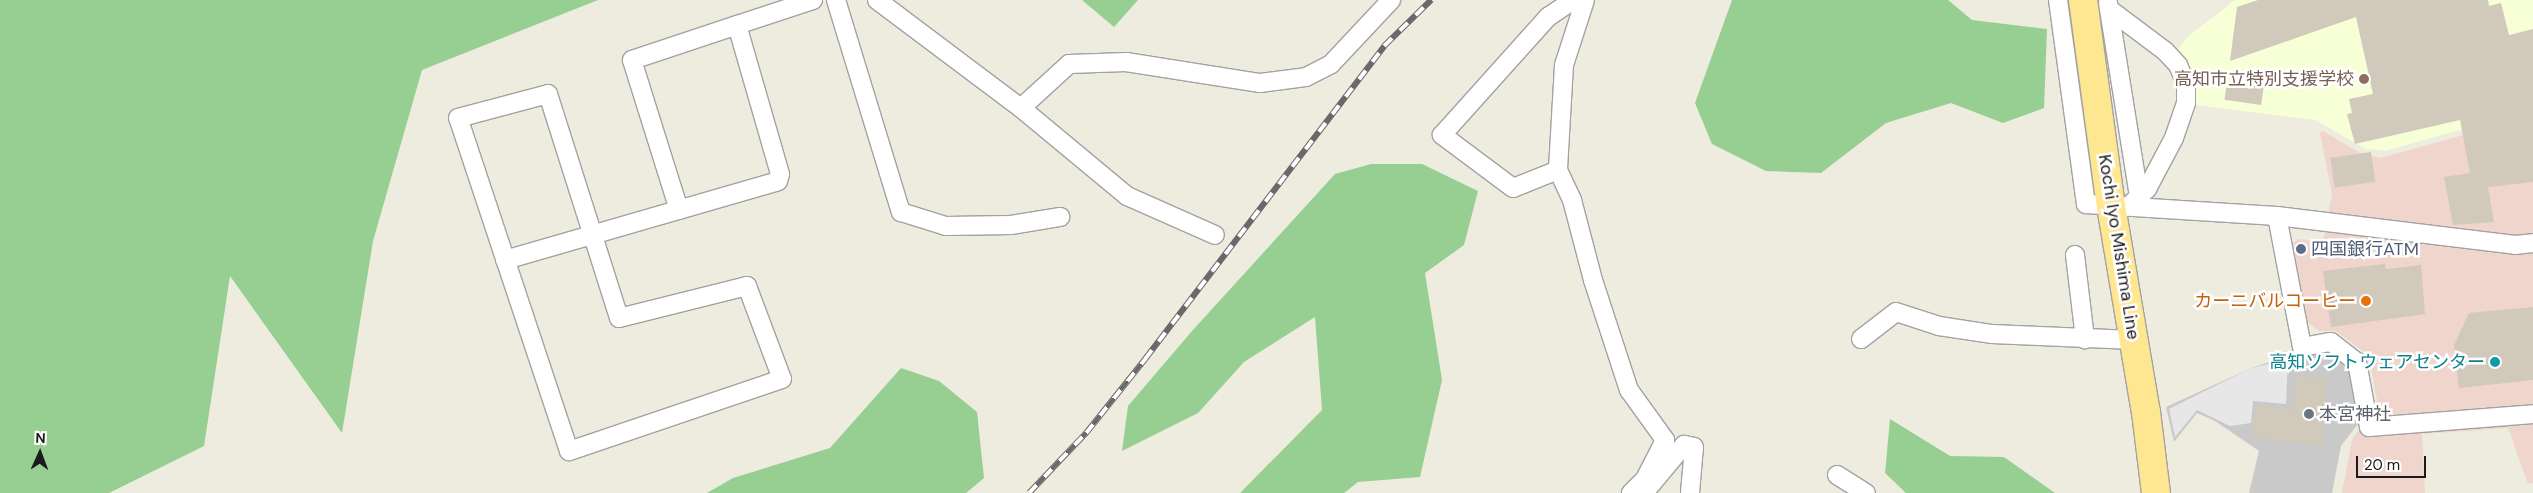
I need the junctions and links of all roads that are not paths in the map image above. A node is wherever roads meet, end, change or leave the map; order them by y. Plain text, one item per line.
1 (813, 0) edge
2 (836, 0) edge
3 (877, 0) edge
4 (1391, 0) edge
5 (1573, 0) edge
6 (1585, 0) edge
7 (2058, 0) edge
8 (2083, 0) edge
9 (2108, 5) edge
10 (737, 26) junction
11 (1021, 108) junction
12 (1558, 170) junction
13 (2126, 203) junction
14 (679, 210) junction
15 (2277, 216) junction
16 (1060, 218) dead end
17 (593, 234) junction
18 (1215, 235) dead end
19 (2533, 243) edge
20 (2075, 255) dead end
21 (506, 260) junction
22 (1861, 338) dead end
23 (2085, 339) junction
24 (2134, 340) junction
25 (2533, 414) edge
26 (1837, 475) dead end
27 (1631, 493) edge
28 (1644, 493) edge
29 (1690, 493) edge
30 (1866, 493) edge
31 (2156, 493) edge

1 - 10 street
2 - 16 street
3 - 11 street
4 - 11 street
5 - 12 street
6 - 12 street
7 - 13 street
8 - 13 main road, Kochi Iyo Mishima Line
9 - 13 street
9 - 13 street
10 - 14 street
10 - 14 street
11 - 18 street
12 - 27 street
13 - 15 street
13 - 24 main road, Kochi Iyo Mishima Line
14 - 17 street
15 - 19 street
15 - 25 street
17 - 21 street
17 - 21 street
17 - 21 street
20 - 23 street
22 - 23 street
23 - 24 street
24 - 31 main road, Kochi Iyo Mishima Line
26 - 30 street
28 - 29 street

